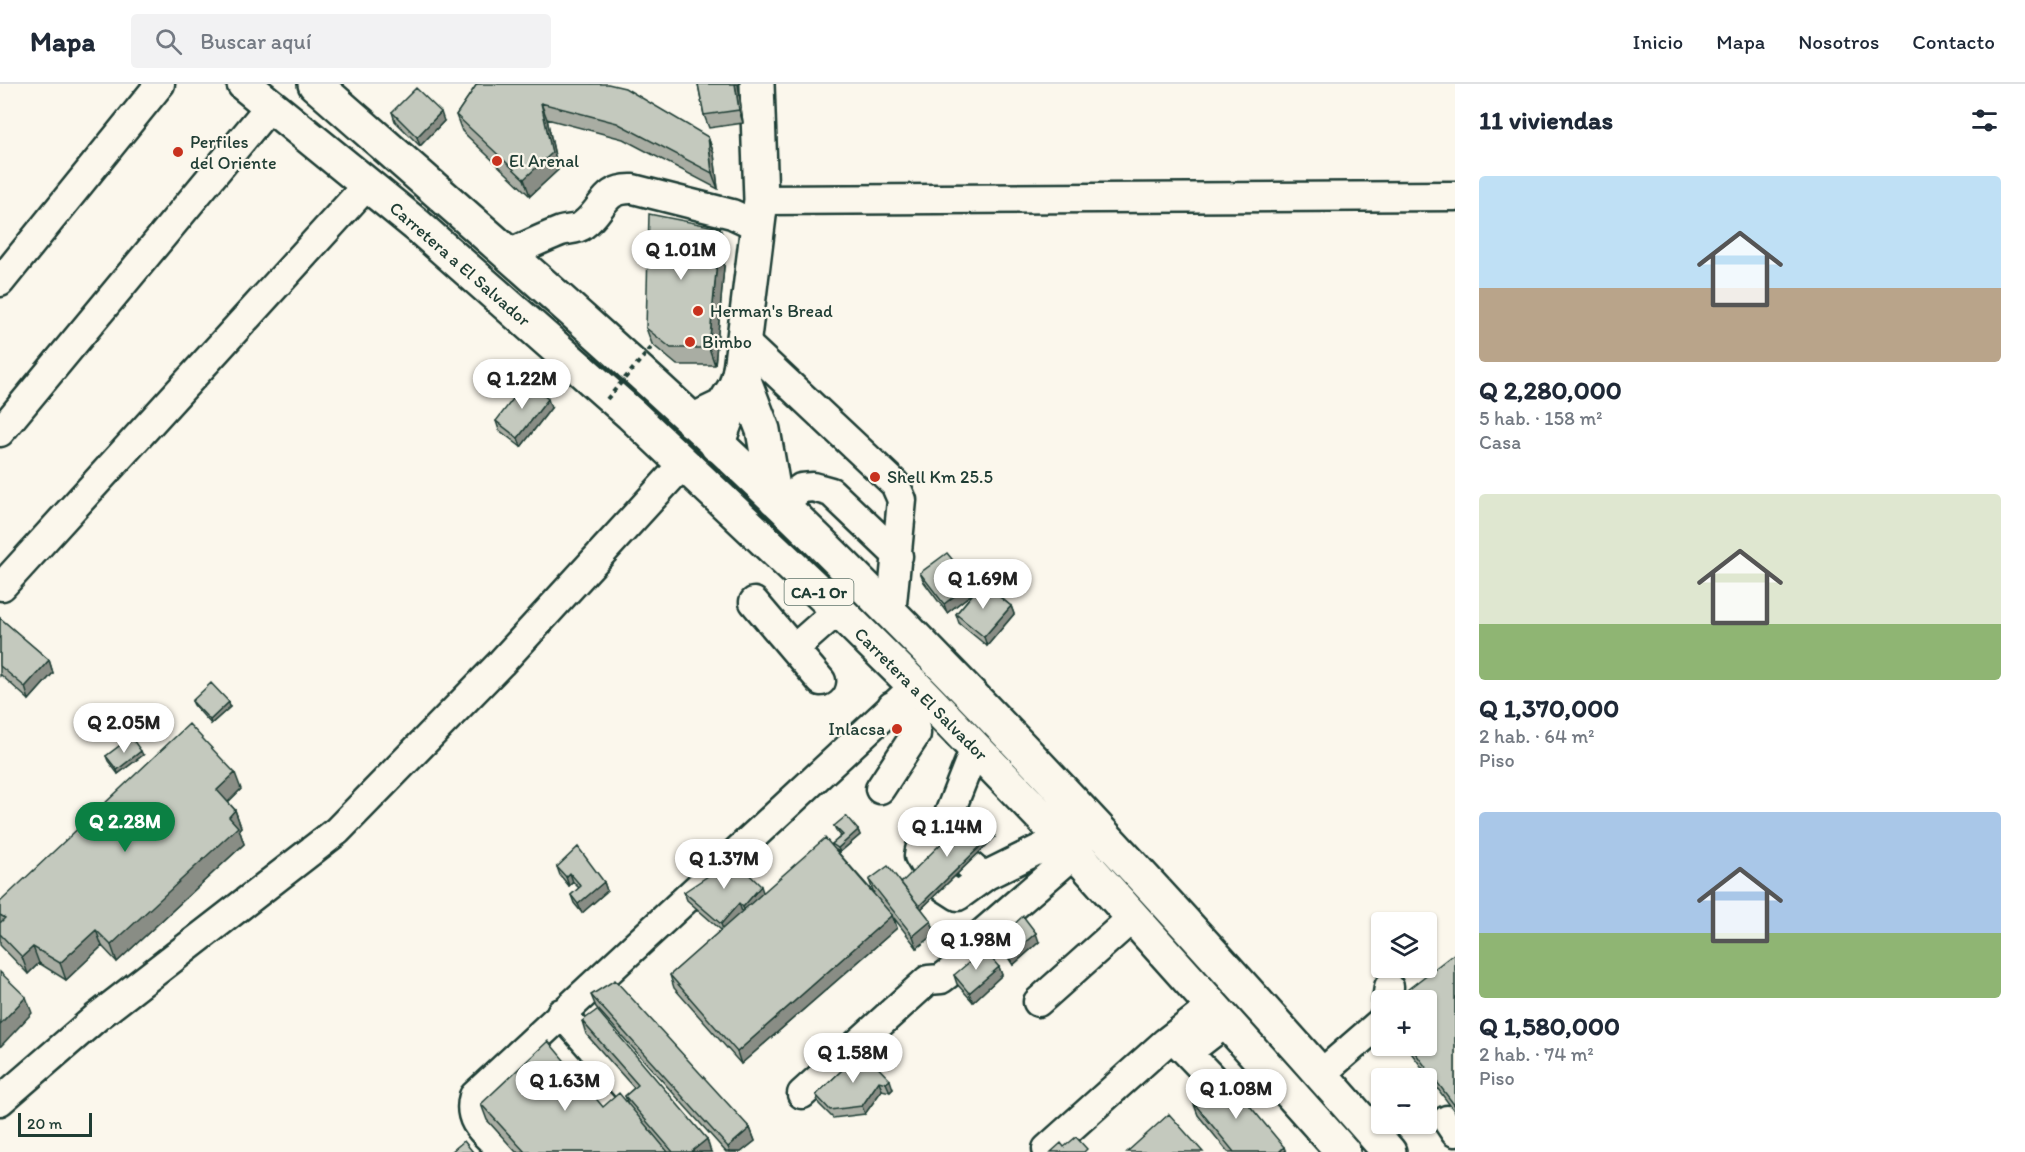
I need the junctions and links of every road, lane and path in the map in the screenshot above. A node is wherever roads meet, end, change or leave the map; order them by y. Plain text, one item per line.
1 (160, 84) edge
2 (244, 84) edge
3 (315, 84) edge
4 (757, 84) edge
5 (270, 106) junction
6 (368, 184) junction
7 (1455, 196) edge
8 (759, 213) junction
9 (509, 254) junction
10 (0, 282) edge
11 (651, 348) edge
12 (740, 365) junction
13 (607, 399) dead end
14 (692, 420) junction
15 (0, 432) edge
16 (717, 445) junction
17 (683, 464) junction
18 (778, 502) junction
19 (898, 556) junction
20 (2, 586) dead end
21 (754, 602) dead end
22 (838, 610) junction
23 (891, 614) junction
24 (795, 648) junction
25 (821, 681) dead end
26 (904, 696) junction
27 (975, 748) junction
28 (880, 789) dead end
29 (1068, 846) junction
30 (924, 867) edge
31 (944, 887) edge
32 (1132, 918) junction
33 (1038, 1002) dead end
34 (561, 1013) junction
35 (1221, 1013) junction
36 (1371, 1031) edge
37 (1321, 1074) junction
38 (1223, 1090) edge
39 (802, 1094) dead end
40 (635, 1097) edge
41 (0, 1101) edge
42 (1047, 1149) dead end
43 (504, 1152) edge
44 (1343, 1152) edge
45 (1389, 1152) edge

1 - 10 street
2 - 5 main road, Carretera a El Salvador / CA-1 Or
3 - 9 main road, Carretera a El Salvador / CA-1 Or
4 - 8 main road
5 - 6 main road, Carretera a El Salvador / CA-1 Or
5 - 15 street
6 - 17 main road, Carretera a El Salvador / CA-1 Or
6 - 20 street
7 - 8 street
8 - 9 street
8 - 12 main road
9 - 14 main road, Carretera a El Salvador / CA-1 Or
11 - 13 path, bridge
12 - 14 main road
12 - 16 main road
12 - 18 main road
12 - 19 street
14 - 16 main road, Carretera a El Salvador / CA-1 Or
16 - 18 main road, Carretera a El Salvador / CA-1 Or
17 - 22 main road, Carretera a El Salvador / CA-1 Or
17 - 41 street
18 - 19 street
18 - 23 main road, Carretera a El Salvador / CA-1 Or
19 - 23 street
21 - 24 street
22 - 24 street
22 - 26 main road, Carretera a El Salvador / CA-1 Or
23 - 37 main road, Carretera a El Salvador / CA-1 Or
24 - 25 street
26 - 27 main road, Carretera a El Salvador / CA-1 Or
26 - 28 street
26 - 34 street
27 - 29 main road, Carretera a El Salvador / CA-1 Or
27 - 30 street
29 - 31 street
29 - 32 main road, Carretera a El Salvador / CA-1 Or
29 - 39 street
32 - 33 street
32 - 35 main road, Carretera a El Salvador / CA-1 Or
34 - 40 street
34 - 43 street
35 - 38 street
35 - 42 street
35 - 44 main road, Carretera a El Salvador / CA-1 Or
36 - 37 street
37 - 45 main road, Carretera a El Salvador / CA-1 Or

